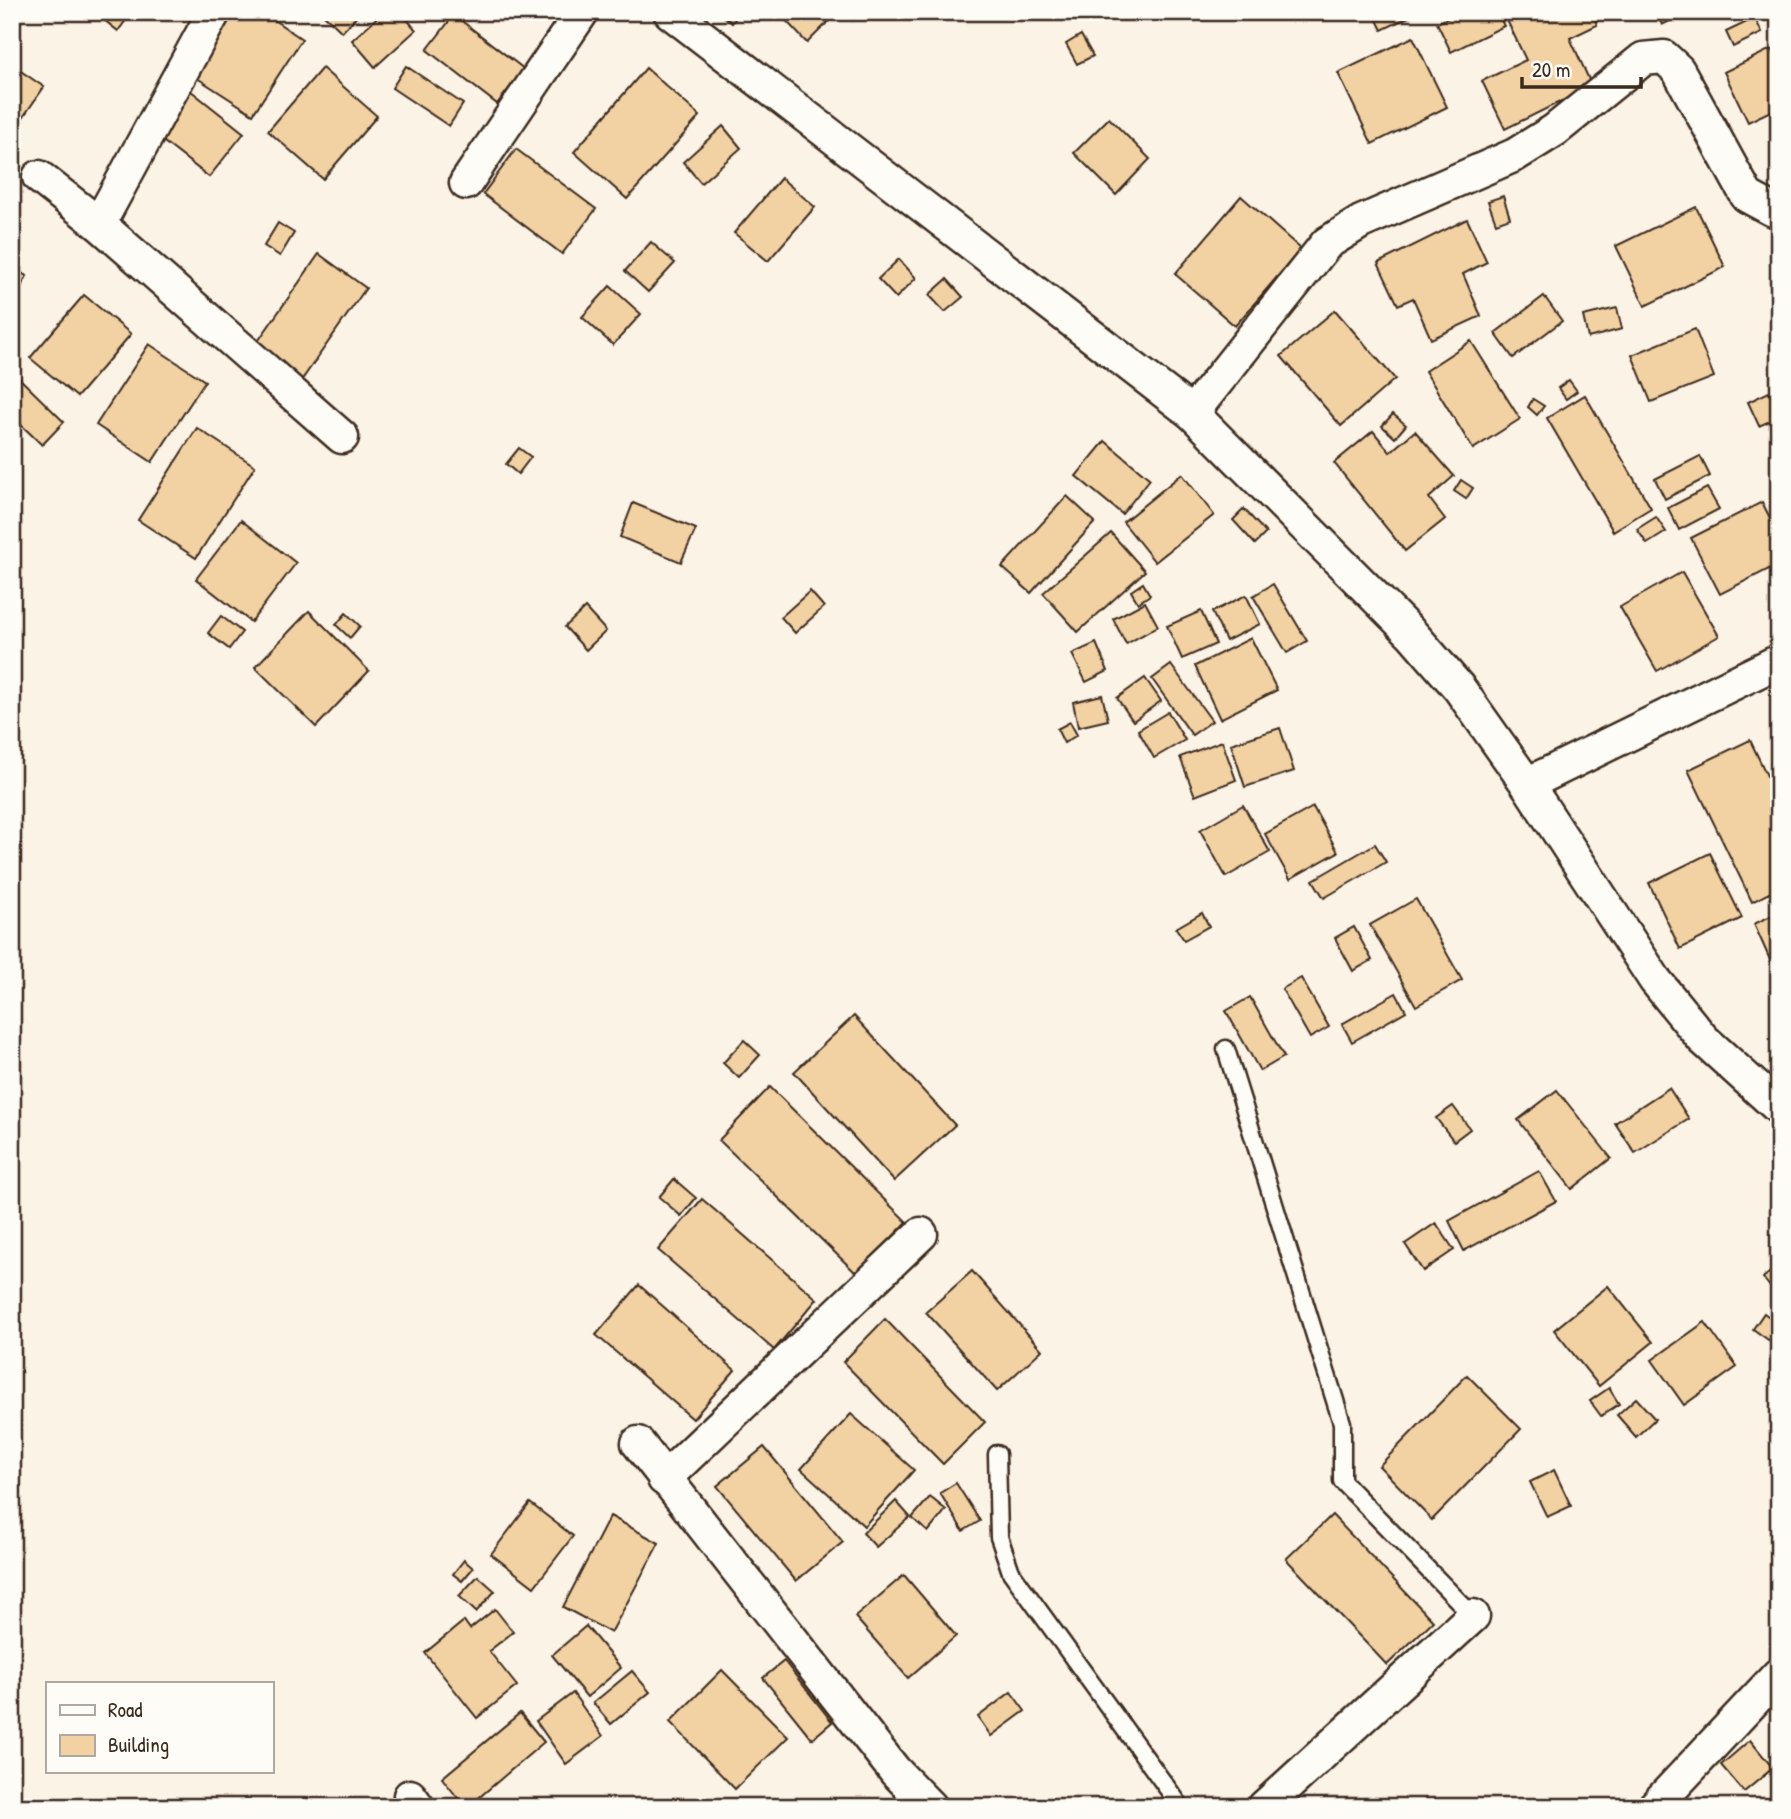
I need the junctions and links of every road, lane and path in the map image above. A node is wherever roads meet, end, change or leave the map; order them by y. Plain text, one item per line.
1 (214, 12) edge
2 (582, 12) edge
3 (670, 12) edge
4 (39, 177) dead end
5 (466, 183) dead end
6 (1779, 209) edge
7 (99, 224) junction
8 (1192, 413) junction
9 (342, 437) dead end
10 (1779, 661) edge
11 (1527, 784) junction
12 (1226, 1049) dead end
13 (1779, 1108) edge
14 (921, 1234) dead end
15 (638, 1443) dead end
16 (997, 1454) dead end
17 (664, 1479) junction
18 (1473, 1616) joint
19 (1779, 1674) edge
20 (930, 1807) edge
21 (1181, 1807) edge
22 (1264, 1807) edge
23 (1654, 1807) edge

1 - 7 street
2 - 5 street
3 - 8 street
4 - 7 street
6 - 8 street
7 - 9 street
8 - 11 street
10 - 11 street
11 - 13 street
12 - 18 lane
14 - 17 street
15 - 17 street
16 - 21 lane
17 - 20 street
18 - 22 street
19 - 23 street

